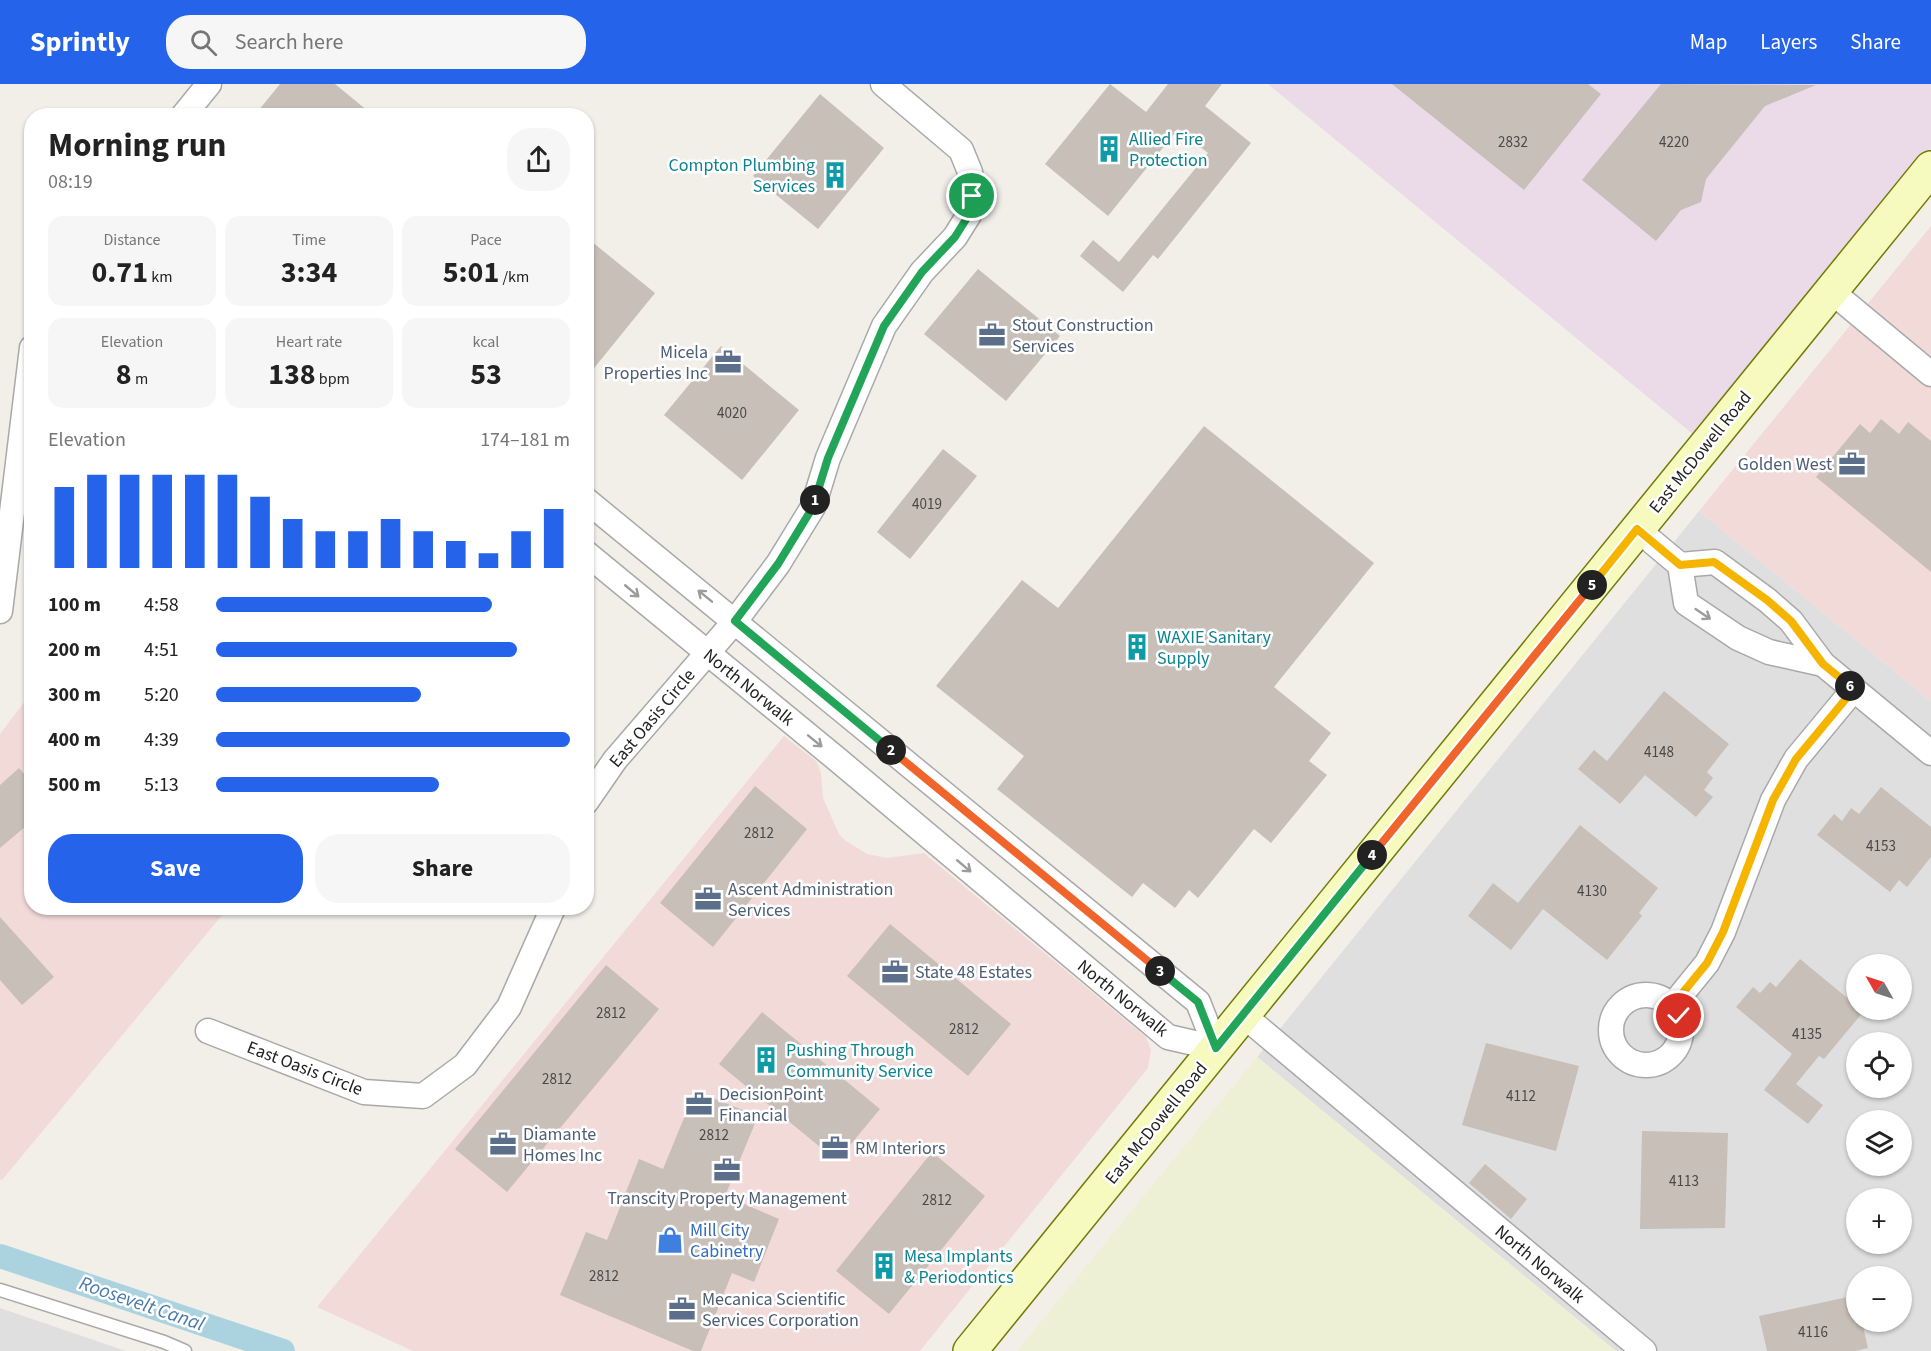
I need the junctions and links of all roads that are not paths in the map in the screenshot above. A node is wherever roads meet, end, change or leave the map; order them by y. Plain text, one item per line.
1 (208, 84) edge
2 (883, 84) edge
3 (189, 108) edge
4 (1931, 168) edge
5 (1831, 291) junction
6 (1931, 374) edge
7 (24, 414) edge
8 (594, 508) edge
9 (1637, 529) junction
10 (594, 558) edge
11 (1680, 565) junction
12 (0, 611) edge
13 (721, 637) junction
14 (1823, 664) junction
15 (1854, 689) junction
16 (1931, 753) edge
17 (594, 790) edge
18 (550, 915) edge
19 (1672, 1006) dead end
20 (1243, 1015) junction
21 (208, 1031) dead end
22 (1216, 1048) junction
23 (0, 1290) edge
24 (185, 1351) edge
25 (970, 1351) edge
26 (1644, 1351) edge

1 - 3 street
2 - 13 street, East Oasis Circle
4 - 5 main road, East McDowell Road
5 - 6 street
5 - 9 main road, East McDowell Road
7 - 12 street
13 -> 8 street, North Norwalk
9 - 11 street
9 - 20 main road, East McDowell Road
10 -> 13 street, North Norwalk
11 - 14 street
11 -> 14 street
13 - 17 street, East Oasis Circle
13 -> 22 street, North Norwalk
13 - 22 street, North Norwalk
14 - 15 street
15 - 16 street
15 - 19 street
18 - 21 street, East Oasis Circle
20 - 22 main road, East McDowell Road
20 - 26 street, North Norwalk
22 - 25 main road, East McDowell Road
23 - 24 lane

